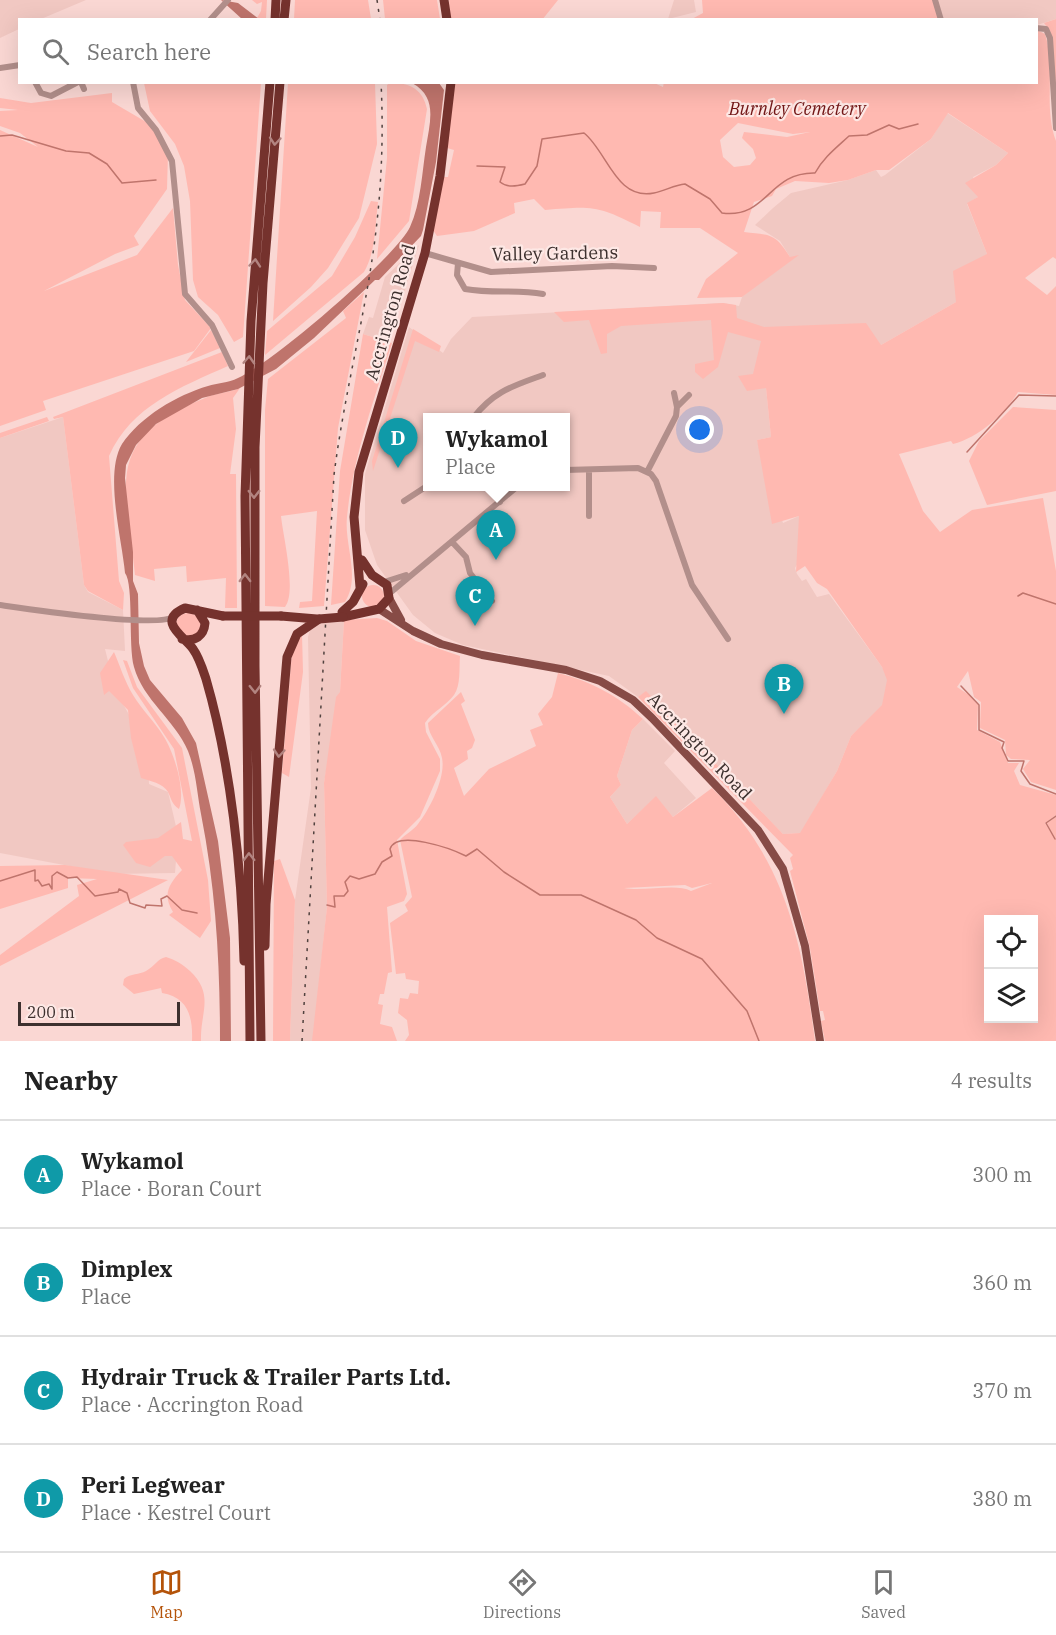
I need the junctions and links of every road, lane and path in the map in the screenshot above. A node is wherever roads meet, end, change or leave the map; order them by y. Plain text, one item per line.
1 (228, 0) edge
2 (276, 0) edge
3 (286, 0) edge
4 (444, 0) edge
5 (935, 0) edge
6 (212, 18) edge
7 (280, 18) edge
8 (447, 18) edge
9 (940, 18) edge
10 (1038, 28) edge
11 (18, 65) edge
12 (0, 68) edge
13 (35, 84) edge
14 (133, 84) edge
15 (270, 84) edge
16 (280, 84) edge
17 (451, 84) edge
18 (81, 85) edge
19 (1056, 128) edge
20 (425, 254) junction
21 (458, 263) junction
22 (654, 268) dead end
23 (543, 294) dead end
24 (256, 320) junction
25 (231, 365) dead end
26 (543, 375) dead end
27 (674, 393) dead end
28 (689, 395) dead end
29 (676, 406) junction
30 (476, 413) edge
31 (570, 470) edge
32 (590, 470) junction
33 (647, 472) junction
34 (423, 487) edge
35 (492, 491) edge
36 (513, 491) edge
37 (404, 501) dead end
38 (500, 502) junction
39 (589, 516) dead end
40 (453, 543) junction
41 (357, 548) junction
42 (417, 570) junction
43 (381, 581) junction
44 (480, 585) junction
45 (359, 589) junction
46 (389, 596) junction
47 (466, 596) dead end
48 (492, 601) dead end
49 (0, 605) edge
50 (197, 610) junction
51 (377, 610) junction
52 (343, 615) junction
53 (223, 616) junction
54 (174, 617) junction
55 (321, 617) junction
56 (157, 621) junction
57 (404, 623) junction
58 (204, 628) junction
59 (179, 636) junction
60 (728, 639) dead end
61 (245, 1041) edge
62 (250, 1041) edge
63 (262, 1041) edge
64 (820, 1041) edge

1 - 6 street
2 - 7 highway
3 - 7 highway
4 - 8 highway
5 - 9 street
10 - 19 street
11 - 12 street
13 - 18 street
14 - 25 street
24 -> 15 highway
16 -> 24 highway
17 - 20 highway, Accrington Road
20 - 21 street, Valley Gardens
20 - 41 highway, Accrington Road
21 - 22 street, Valley Gardens
21 - 23 street, Valley Gardens
62 -> 24 highway
24 -> 63 highway
26 - 30 street
27 - 29 street
28 - 29 street
29 - 33 street
31 - 32 street
32 - 33 street
32 - 39 street
33 - 60 street
34 - 37 street
35 - 38 street
36 - 38 street
38 - 40 street
40 - 42 street
40 - 44 street
41 - 43 highway, Accrington Road
41 - 45 highway, Accrington Road
42 - 43 street
42 - 46 street
43 - 45 highway
43 - 46 highway
44 - 47 street
44 - 48 street
45 - 51 highway
45 - 52 highway
46 - 51 highway
46 - 57 main road, Accrington Road
49 - 56 street
50 - 53 highway
50 - 54 highway
50 - 58 highway
51 - 52 highway
51 - 57 main road, Accrington Road
52 - 55 highway, bridge
53 - 55 highway, bridge
53 - 58 highway
54 - 56 street
54 - 59 highway
55 -> 63 highway
56 - 59 street
57 - 64 main road, Accrington Road
58 - 59 highway
59 - 61 highway

